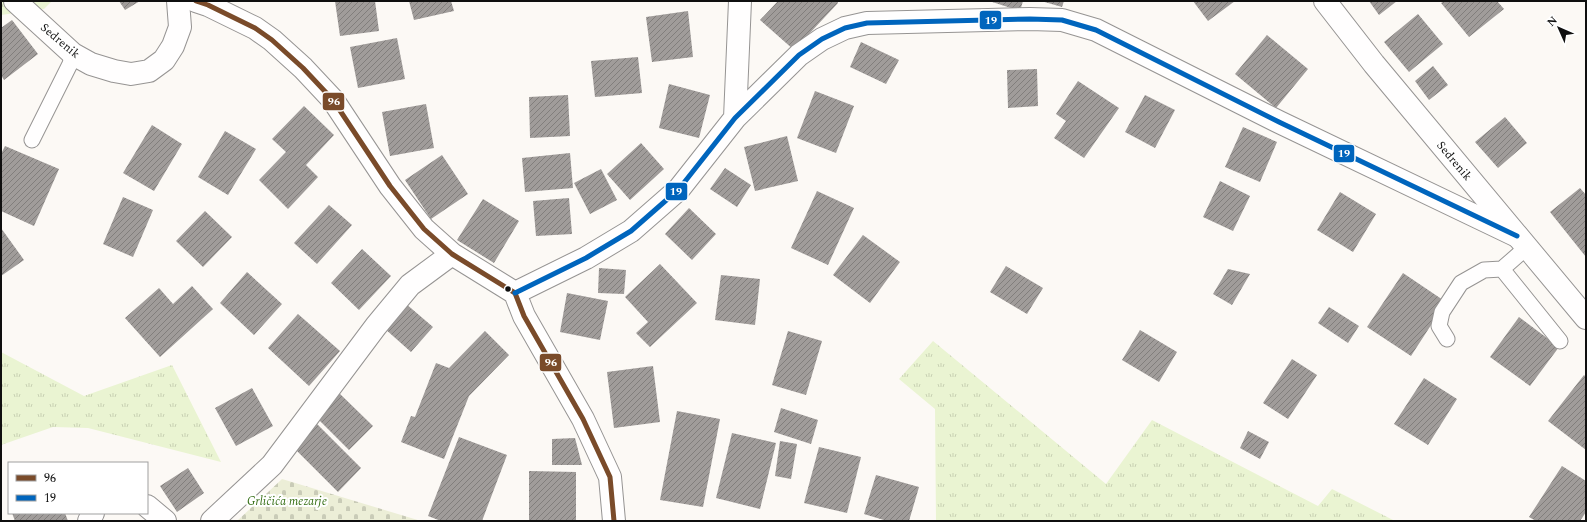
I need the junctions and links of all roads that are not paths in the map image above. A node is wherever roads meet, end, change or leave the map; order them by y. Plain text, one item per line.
1 (15, 1) edge
2 (178, 1) edge
3 (196, 1) edge
4 (740, 1) edge
5 (1325, 1) edge
6 (73, 54) junction
7 (735, 118) junction
8 (32, 140) dead end
9 (1521, 242) junction
10 (452, 254) junction
11 (1502, 269) junction
12 (515, 293) junction
13 (1586, 318) edge
14 (1447, 338) dead end
15 (1560, 341) dead end
16 (148, 507) edge
17 (165, 521) edge
18 (212, 521) edge
19 (614, 521) edge

1 - 6 street, Sedrenik
2 - 6 street, Sedrenik
3 - 10 street
4 - 7 street
5 - 9 street, Sedrenik
6 - 8 lane
7 - 9 street
7 - 12 street
9 - 11 lane
9 - 13 street, Sedrenik
10 - 12 street
10 - 18 street
11 - 14 lane
11 - 15 lane
12 - 19 street
16 - 17 street

